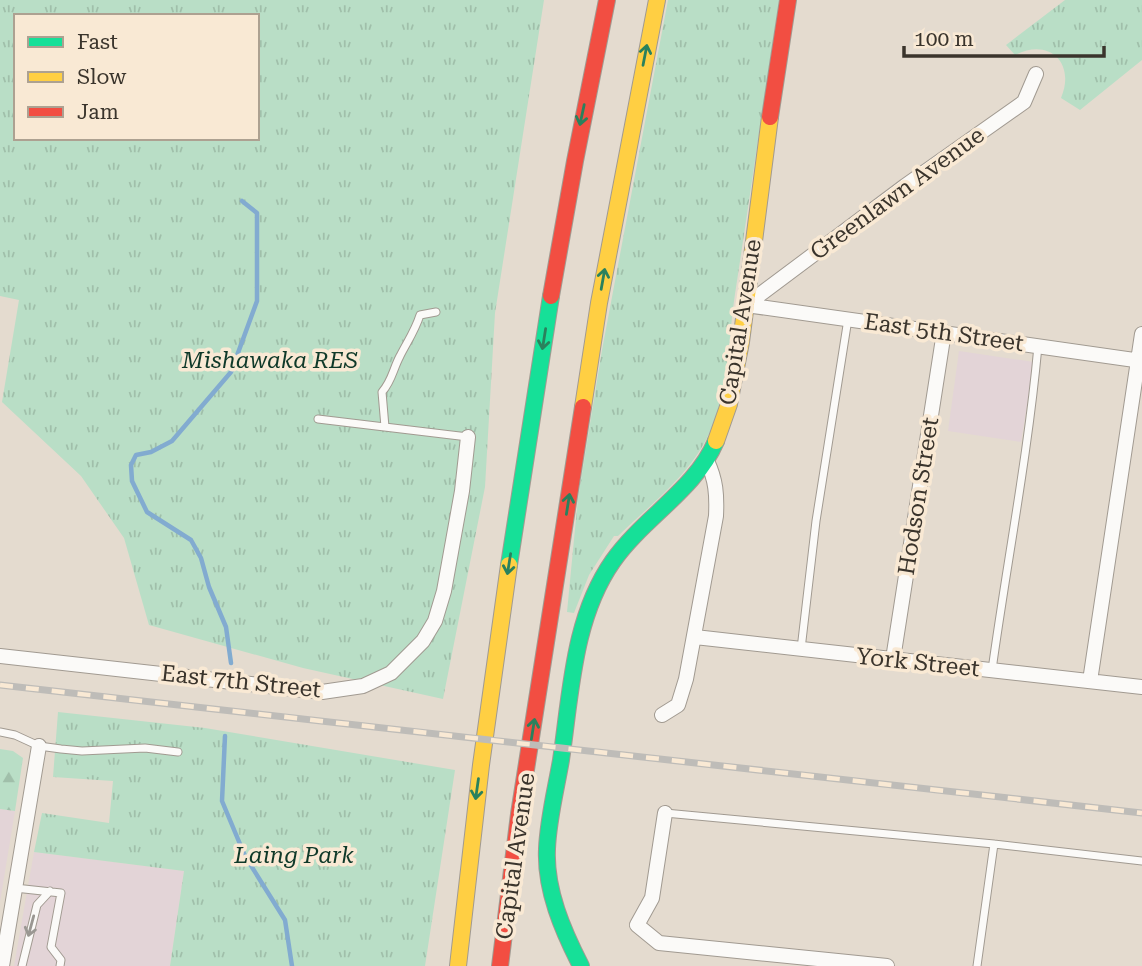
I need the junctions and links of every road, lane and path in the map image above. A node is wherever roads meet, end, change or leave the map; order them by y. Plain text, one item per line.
1 (607, 0) edge
2 (657, 0) edge
3 (789, 0) edge
4 (1036, 74) dead end
5 (746, 304) junction
6 (436, 312) dead end
7 (848, 319) junction
8 (944, 332) junction
9 (1142, 334) edge
10 (1038, 346) junction
11 (1140, 361) edge
12 (318, 419) dead end
13 (385, 427) junction
14 (468, 437) joint
15 (708, 461) junction
16 (695, 637) junction
17 (801, 649) junction
18 (0, 656) edge
19 (893, 659) junction
20 (992, 670) junction
21 (1090, 681) junction
22 (1142, 687) edge
23 (662, 715) dead end
24 (0, 732) edge
25 (39, 746) junction
26 (178, 752) dead end
27 (665, 813) joint
28 (994, 844) junction
29 (1142, 862) edge
30 (15, 888) junction
31 (50, 891) junction
32 (852, 964) edge
33 (2, 966) edge
34 (22, 966) edge
35 (60, 966) edge
36 (458, 966) edge
37 (500, 966) edge
38 (581, 966) edge
39 (887, 966) edge
40 (977, 966) edge

1 -> 36 main road, Capital Avenue
37 -> 2 main road, Capital Avenue
3 - 5 main road, Capital Avenue
4 - 5 street, Greenlawn Avenue
5 - 7 street, East 5th Street
5 - 15 main road, Capital Avenue
6 - 13 lane
7 - 8 street, East 5th Street
7 - 17 lane
8 - 10 street, East 5th Street
8 - 19 street, Hodson Street
9 - 11 street
10 - 11 street, East 5th Street
10 - 20 lane
11 - 21 street
12 - 13 lane
13 - 14 lane
14 - 18 street, East 7th Street
15 - 16 street
15 - 38 main road, Capital Avenue
16 - 17 street, York Street
16 - 23 street
17 - 19 street, York Street
19 - 20 street, York Street
20 - 21 street, York Street
21 - 22 street, York Street
24 - 25 lane
25 - 26 lane
25 - 30 street
27 - 28 lane
27 - 32 street
28 - 29 lane
28 - 40 lane
30 - 31 lane
30 - 33 street
31 -> 34 lane
31 - 35 lane
32 - 39 street

